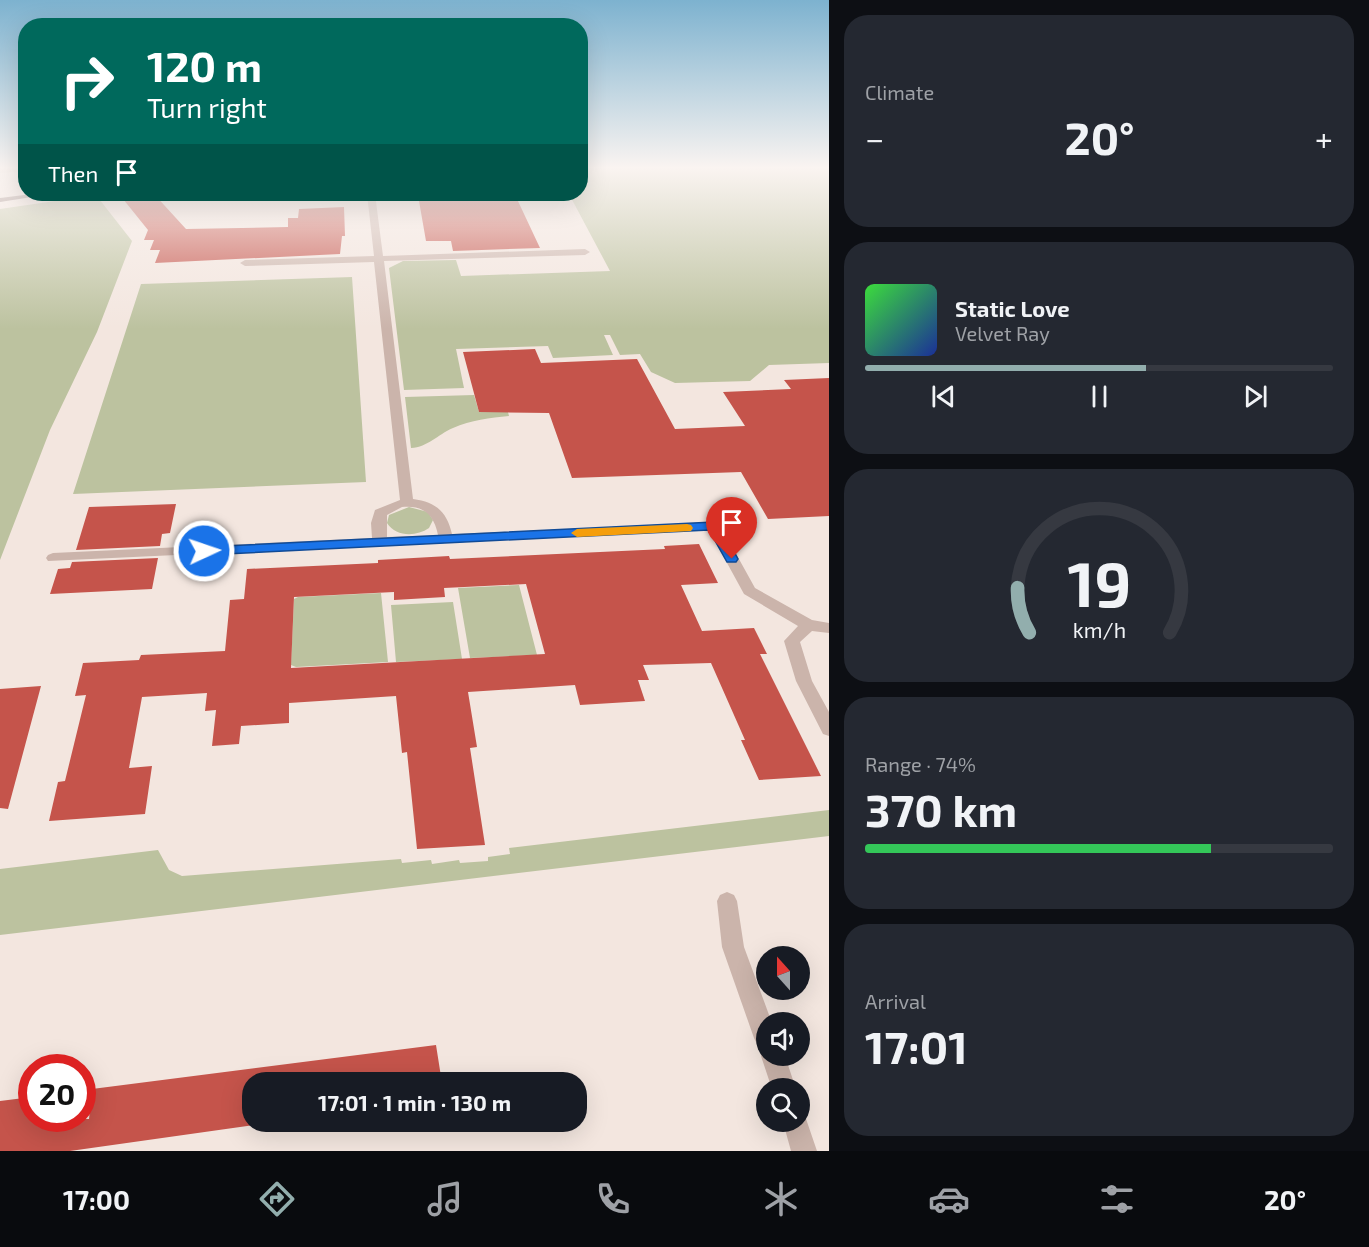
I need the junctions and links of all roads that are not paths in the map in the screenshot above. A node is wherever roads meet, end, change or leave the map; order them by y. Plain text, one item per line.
1 (374, 222) edge
2 (585, 252) dead end
3 (379, 258) junction
4 (245, 263) dead end
5 (407, 502) junction
6 (446, 539) junction
7 (380, 543) junction
8 (53, 558) dead end
9 (808, 625) junction
10 (829, 628) edge
11 (829, 729) edge
12 (727, 901) dead end
13 (757, 1012) edge
14 (798, 1132) edge
15 (804, 1151) edge

1 - 3 street
2 - 3 street
3 - 4 street
3 - 5 street
5 - 6 street
5 - 7 street
6 - 7 street
6 - 9 street
7 - 8 street
9 - 10 street
9 - 11 street
12 - 13 street
14 - 15 street

